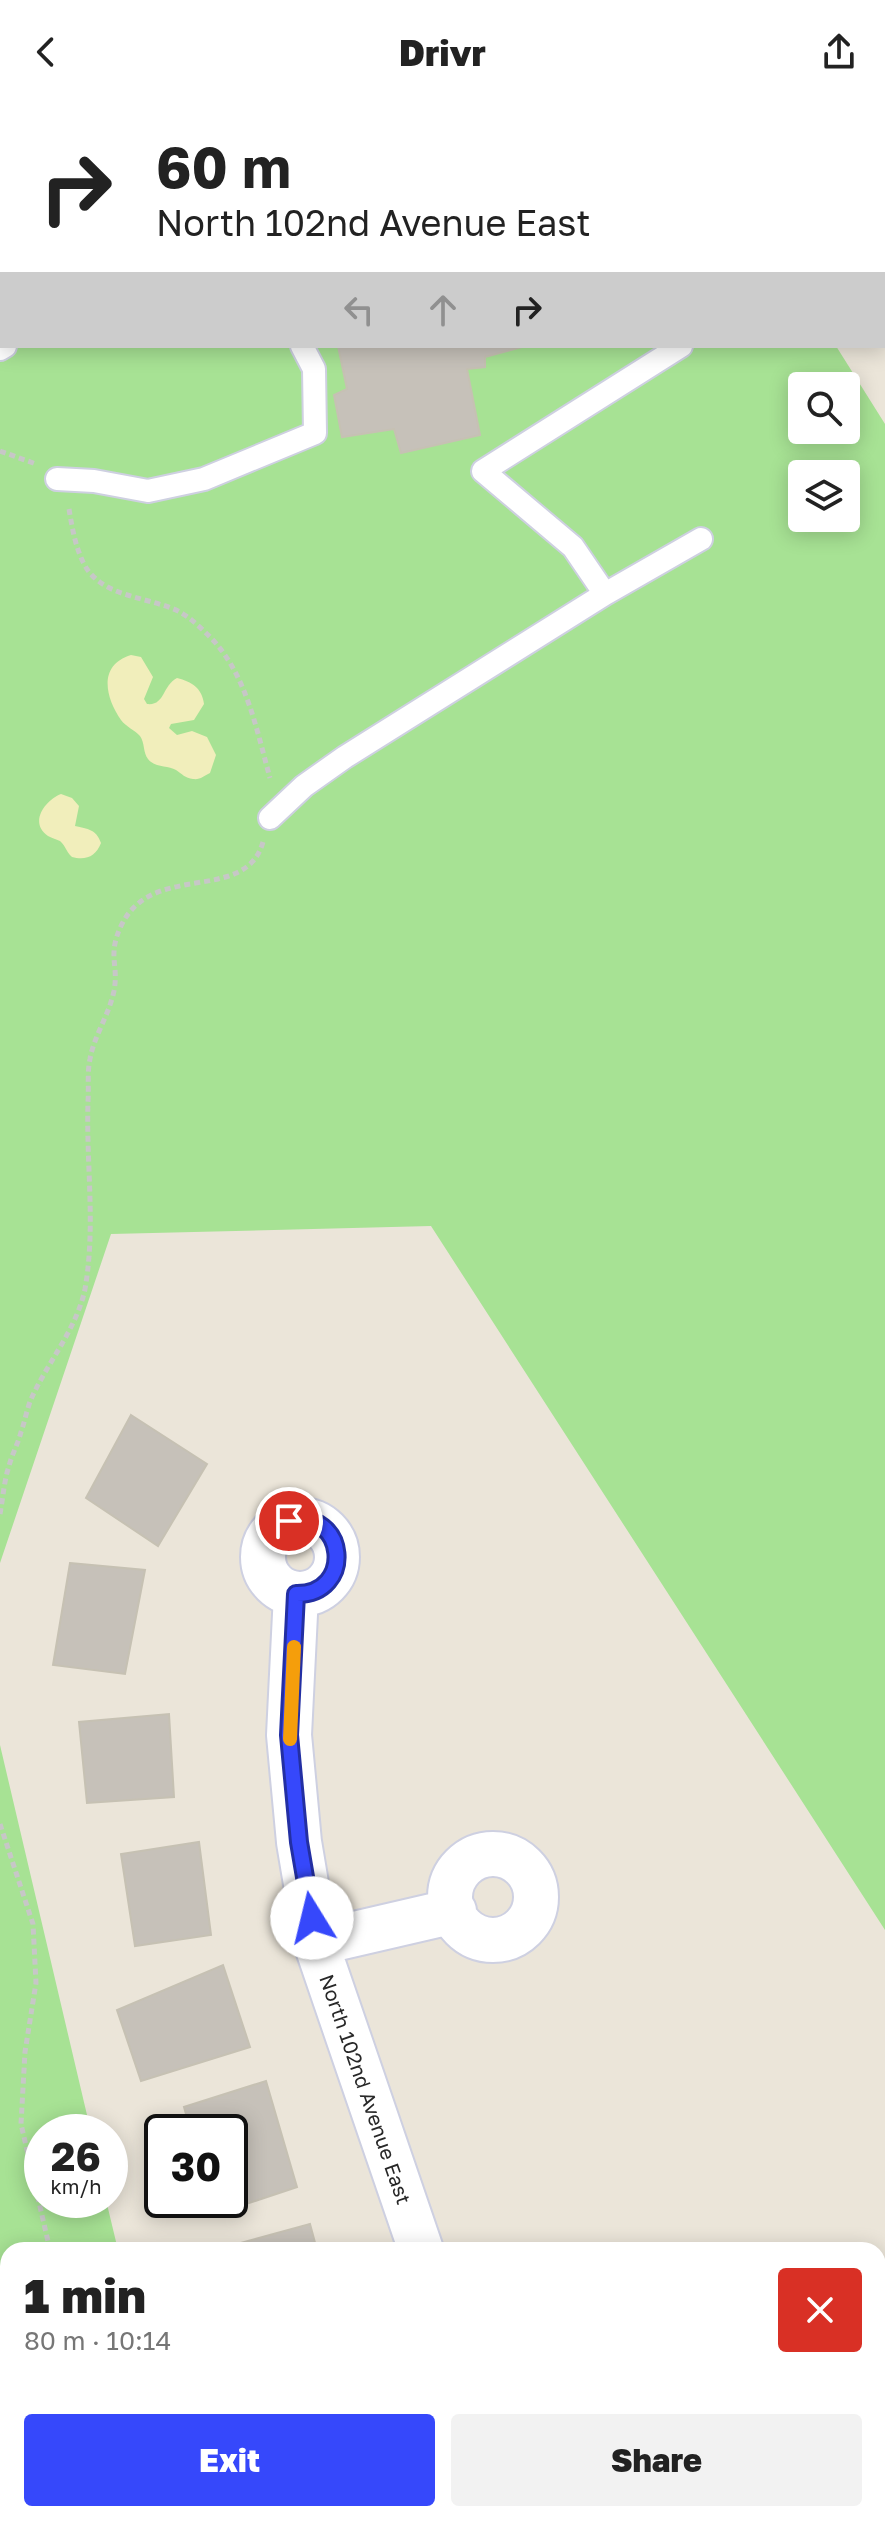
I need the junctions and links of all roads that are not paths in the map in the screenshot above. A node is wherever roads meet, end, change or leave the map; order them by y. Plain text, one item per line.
1 (303, 348) edge
2 (678, 348) edge
3 (57, 479) road end
4 (701, 539) dead end
5 (605, 594) junction
6 (270, 818) road end
7 (296, 1594) dead end
8 (454, 1911) dead end
9 (316, 1943) junction
10 (418, 2242) edge

1 - 3 lane
2 - 5 lane
4 - 5 lane
5 - 6 lane
7 - 9 street, North 102nd Avenue East
8 - 9 street
9 - 10 street, North 102nd Avenue East

